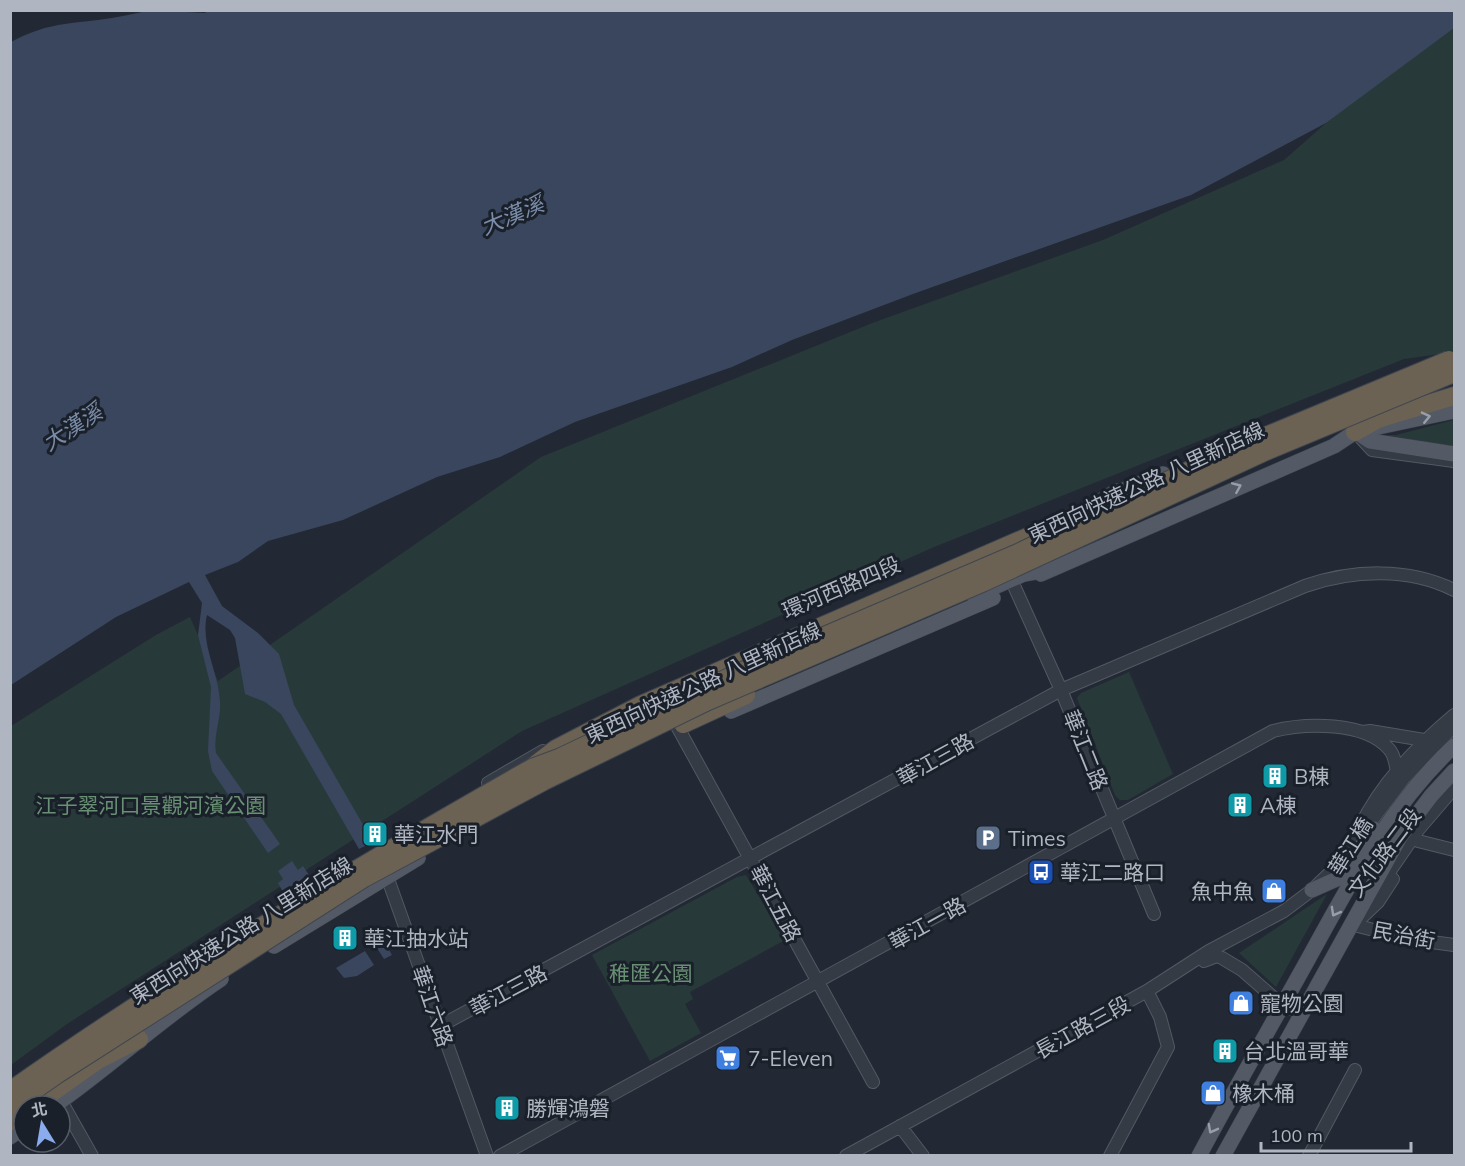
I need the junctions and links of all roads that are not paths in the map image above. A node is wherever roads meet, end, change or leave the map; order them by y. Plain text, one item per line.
1 (1453, 368) edge
2 (1455, 384) edge
3 (1436, 387) junction
4 (1455, 396) edge
5 (1455, 411) edge
6 (1346, 413) junction
7 (1311, 431) junction
8 (1356, 432) junction
9 (1455, 452) edge
10 (1455, 461) edge
11 (1117, 494) junction
12 (1047, 570) junction
13 (1015, 588) junction
14 (1455, 590) edge
15 (1061, 690) junction
16 (1455, 715) edge
17 (680, 725) junction
18 (1455, 726) edge
19 (1362, 733) junction
20 (1455, 734) edge
21 (1424, 740) junction
22 (1455, 746) edge
23 (532, 768) junction
24 (1397, 771) junction
25 (1455, 771) edge
26 (1455, 788) edge
27 (1455, 797) edge
28 (1113, 819) junction
29 (1418, 841) junction
30 (1348, 849) junction
31 (1455, 850) edge
32 (378, 857) junction
33 (752, 859) junction
34 (388, 876) junction
35 (1312, 890) junction
36 (1154, 914) dead end
37 (1272, 918) junction
38 (1350, 928) junction
39 (1455, 945) edge
40 (1189, 966) junction
41 (181, 970) junction
42 (1242, 970) junction
43 (215, 983) junction
44 (818, 983) junction
45 (1147, 991) junction
46 (1282, 1005) junction
47 (1301, 1013) junction
48 (132, 1018) junction
49 (440, 1026) junction
50 (139, 1039) joint
51 (1356, 1070) dead end
52 (873, 1082) dead end
53 (10, 1090) edge
54 (62, 1094) edge
55 (10, 1106) edge
56 (72, 1118) edge
57 (900, 1126) junction
58 (92, 1155) edge
59 (486, 1155) edge
60 (500, 1155) edge
61 (846, 1155) edge
62 (923, 1155) edge
63 (1110, 1155) edge
64 (1198, 1155) edge
65 (1223, 1155) edge
66 (1309, 1155) edge

1 - 3 main road, 環河西路四段
1 - 7 highway, 東西向快速公路 八里新店線, bridge
1 - 23 highway, 東西向快速公路 八里新店線, bridge
2 - 3 highway
3 - 6 main road, 環河西路四段
4 - 8 highway
8 -> 5 main road, 環河西路四段
6 - 8 main road
6 - 11 main road, 環河西路四段
6 - 32 main road, 環河西路四段
7 - 17 highway, bridge
7 - 55 highway, 東西向快速公路 八里新店線, bridge
8 - 9 street
8 - 9 main road
8 - 10 street
12 -> 8 main road, 環河西路四段
11 - 23 highway
11 - 32 street, 環河西路四段
12 - 13 main road, 環河西路四段
12 - 17 main road, 環河西路四段
13 - 15 street, 華江二路
13 - 17 main road, 環河西路四段
14 - 15 street, 華江三路
15 - 28 street, 華江二路
15 - 33 street, 華江三路
16 - 21 street, 文化路二段
17 - 33 street, 華江五路
17 - 34 main road, 環河西路四段
18 - 30 street
19 - 21 street, 華江一路
19 - 24 street, 華江一路
19 - 28 street, 華江一路
20 - 35 main road
21 - 24 street, 文化路二段
22 -> 46 main road, 華江橋
23 - 53 highway, 東西向快速公路 八里新店線, bridge
24 - 30 street, 文化路二段
25 - 38 main road, 文化路二段
26 - 38 street
27 - 29 street, 文化路二段
28 - 36 street, 華江二路
28 - 44 street, 華江一路
29 - 31 street
29 - 38 street, 文化路二段
30 - 35 street, 長江路三段
32 - 34 street, 華江六路
32 - 41 main road, 環河西路四段
33 - 44 street, 華江五路
33 - 49 street, 華江三路
34 - 43 main road, 環河西路四段
34 - 49 street, 華江六路
35 - 37 street, 長江路三段
37 - 40 street, 長江路三段
37 - 42 street
38 - 39 street, 民治街
38 - 47 main road, 文化路二段
40 - 42 street
40 - 45 street, 長江路三段
41 - 48 main road, 環河西路四段
41 - 53 street, 環河西路四段
42 - 46 street
43 - 48 main road, 環河西路四段
43 - 50 main road, 環河西路四段
44 - 52 street, 華江五路
44 - 60 street, 華江一路
45 - 57 street, 長江路三段
45 - 63 street
46 - 47 street
46 -> 64 main road
47 - 65 main road, 文化路二段
48 - 55 main road, 環河西路四段
49 - 59 street, 華江六路
50 - 54 highway
51 - 66 street
56 - 58 street
57 - 61 street, 長江路三段
57 - 62 street

